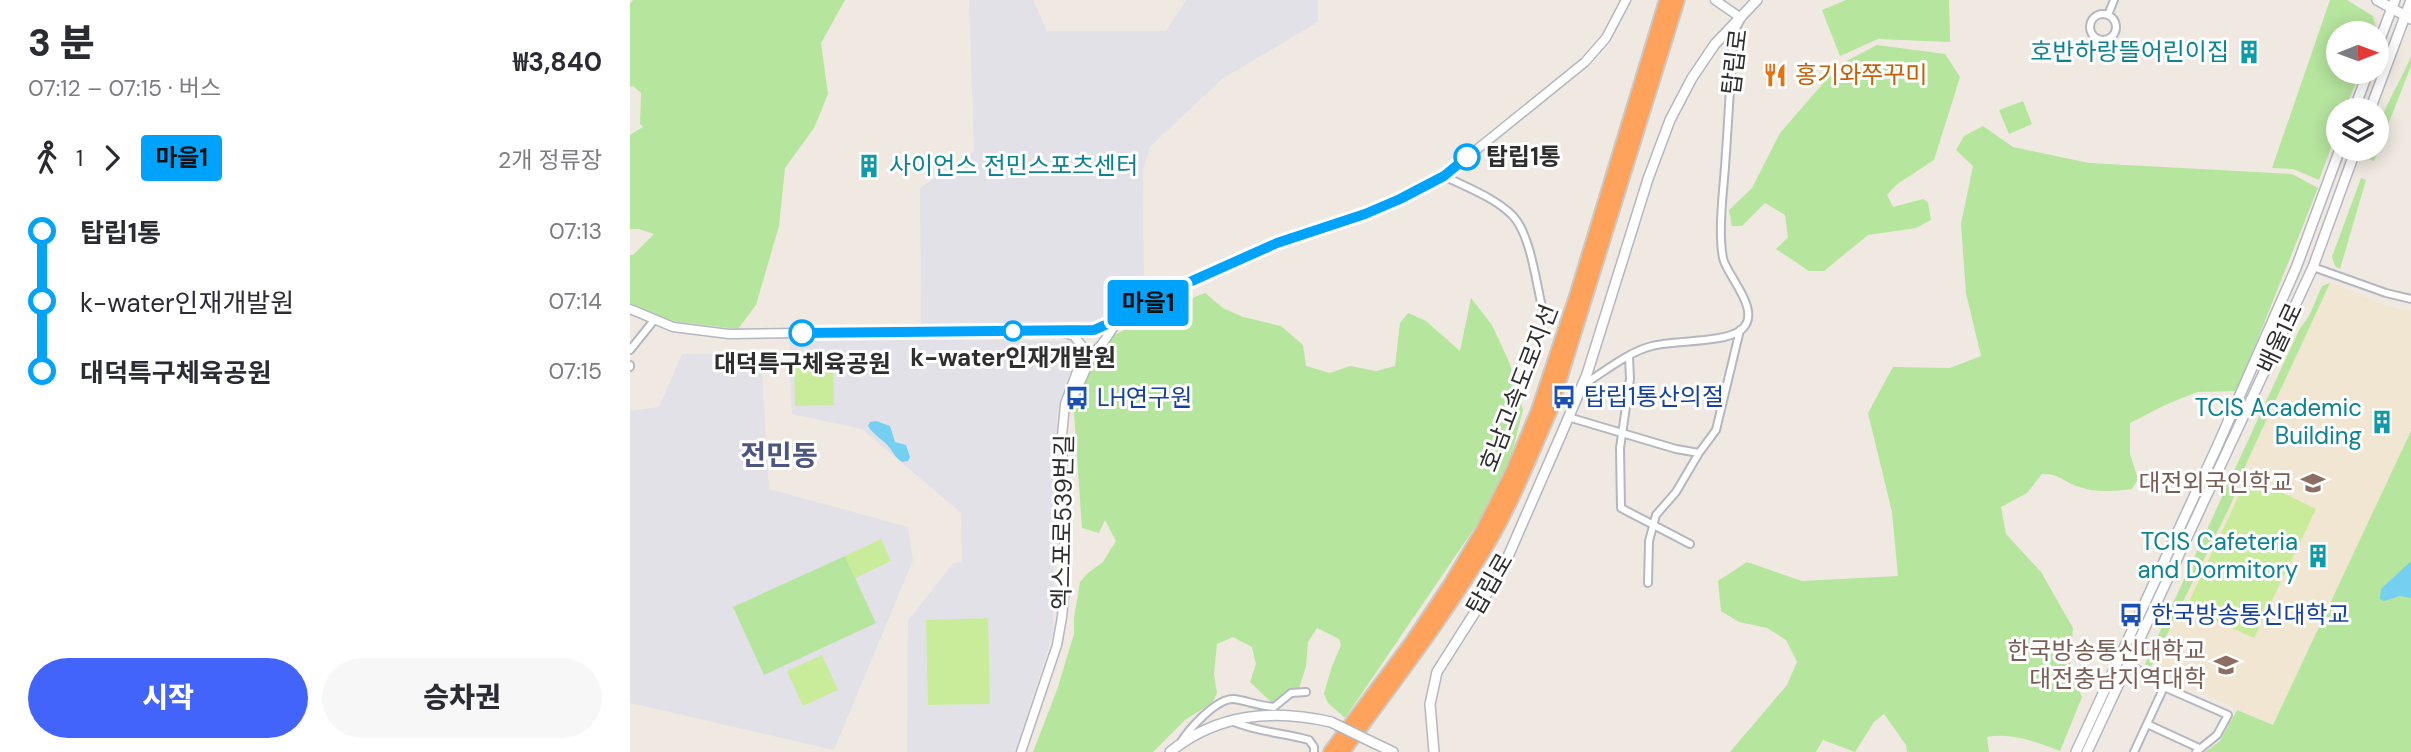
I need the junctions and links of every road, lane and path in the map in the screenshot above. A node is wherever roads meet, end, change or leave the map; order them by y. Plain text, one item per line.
1 (1626, 0) edge
2 (1666, 0) edge
3 (1678, 0) edge
4 (1715, 0) edge
5 (1757, 0) edge
6 (2114, 0) edge
7 (2377, 0) edge
8 (2410, 0) edge
9 (2393, 4) edge
10 (2108, 15) junction
11 (1741, 18) junction
12 (2408, 18) edge
13 (2387, 21) edge
14 (2375, 98) edge
15 (2336, 161) edge
16 (2352, 161) edge
17 (1444, 176) junction
18 (2313, 267) junction
19 (2411, 299) edge
20 (1542, 307) dead end
21 (630, 309) edge
22 (1123, 317) junction
23 (655, 320) junction
24 (1094, 330) junction
25 (1740, 330) junction
26 (1059, 331) junction
27 (1084, 331) junction
28 (1079, 341) junction
29 (1102, 341) junction
30 (630, 349) edge
31 (1089, 351) junction
32 (1629, 357) junction
33 (1581, 386) junction
34 (1568, 417) junction
35 (1622, 434) junction
36 (1699, 453) junction
37 (1652, 526) junction
38 (1690, 544) dead end
39 (1648, 583) dead end
40 (2129, 664) junction
41 (2164, 687) junction
42 (1306, 692) dead end
43 (1232, 721) junction
44 (2147, 724) junction
45 (1174, 749) edge
46 (2197, 750) edge
47 (1021, 752) edge
48 (1314, 752) edge
49 (1330, 752) edge
50 (1343, 752) edge
51 (1393, 752) edge
52 (1434, 752) edge
53 (2076, 752) edge
54 (2087, 752) edge
55 (2134, 752) edge

1 - 17 street
2 - 49 highway, 호남고속도로지선
3 - 50 highway, 호남고속도로지선
4 - 11 street
5 - 11 main road
6 - 10 street
7 - 9 main road
8 - 12 main road
9 - 12 main road
9 - 13 main road
10 - 10 street
11 - 25 street, 탑립로
11 - 33 main road, 탑립로
12 - 14 main road
15 - 53 main road, 배울1로
16 - 18 main road, 배울1로
17 - 20 street
17 - 22 street
18 - 19 street
18 - 40 main road, 배울1로
21 - 23 street
22 - 24 street
22 - 29 street
23 - 26 street
23 - 30 street
24 - 27 street
24 - 29 street
25 - 32 street
25 - 36 street
26 - 27 street
26 - 28 street
27 - 28 street
28 - 31 street
29 - 31 street
31 - 47 street, 엑스포로539번길
32 - 33 street
32 - 35 street
33 - 34 main road, 탑립로
34 - 35 street
34 - 52 main road, 탑립로
35 - 36 street
35 - 37 street
36 - 37 street
37 - 38 street
37 - 39 street
40 - 41 street
40 - 54 main road, 배울1로
41 - 44 street
41 - 46 street
42 - 45 street
43 - 45 main road
43 - 48 street
43 - 51 main road, bridge
44 - 46 street
44 - 55 street

